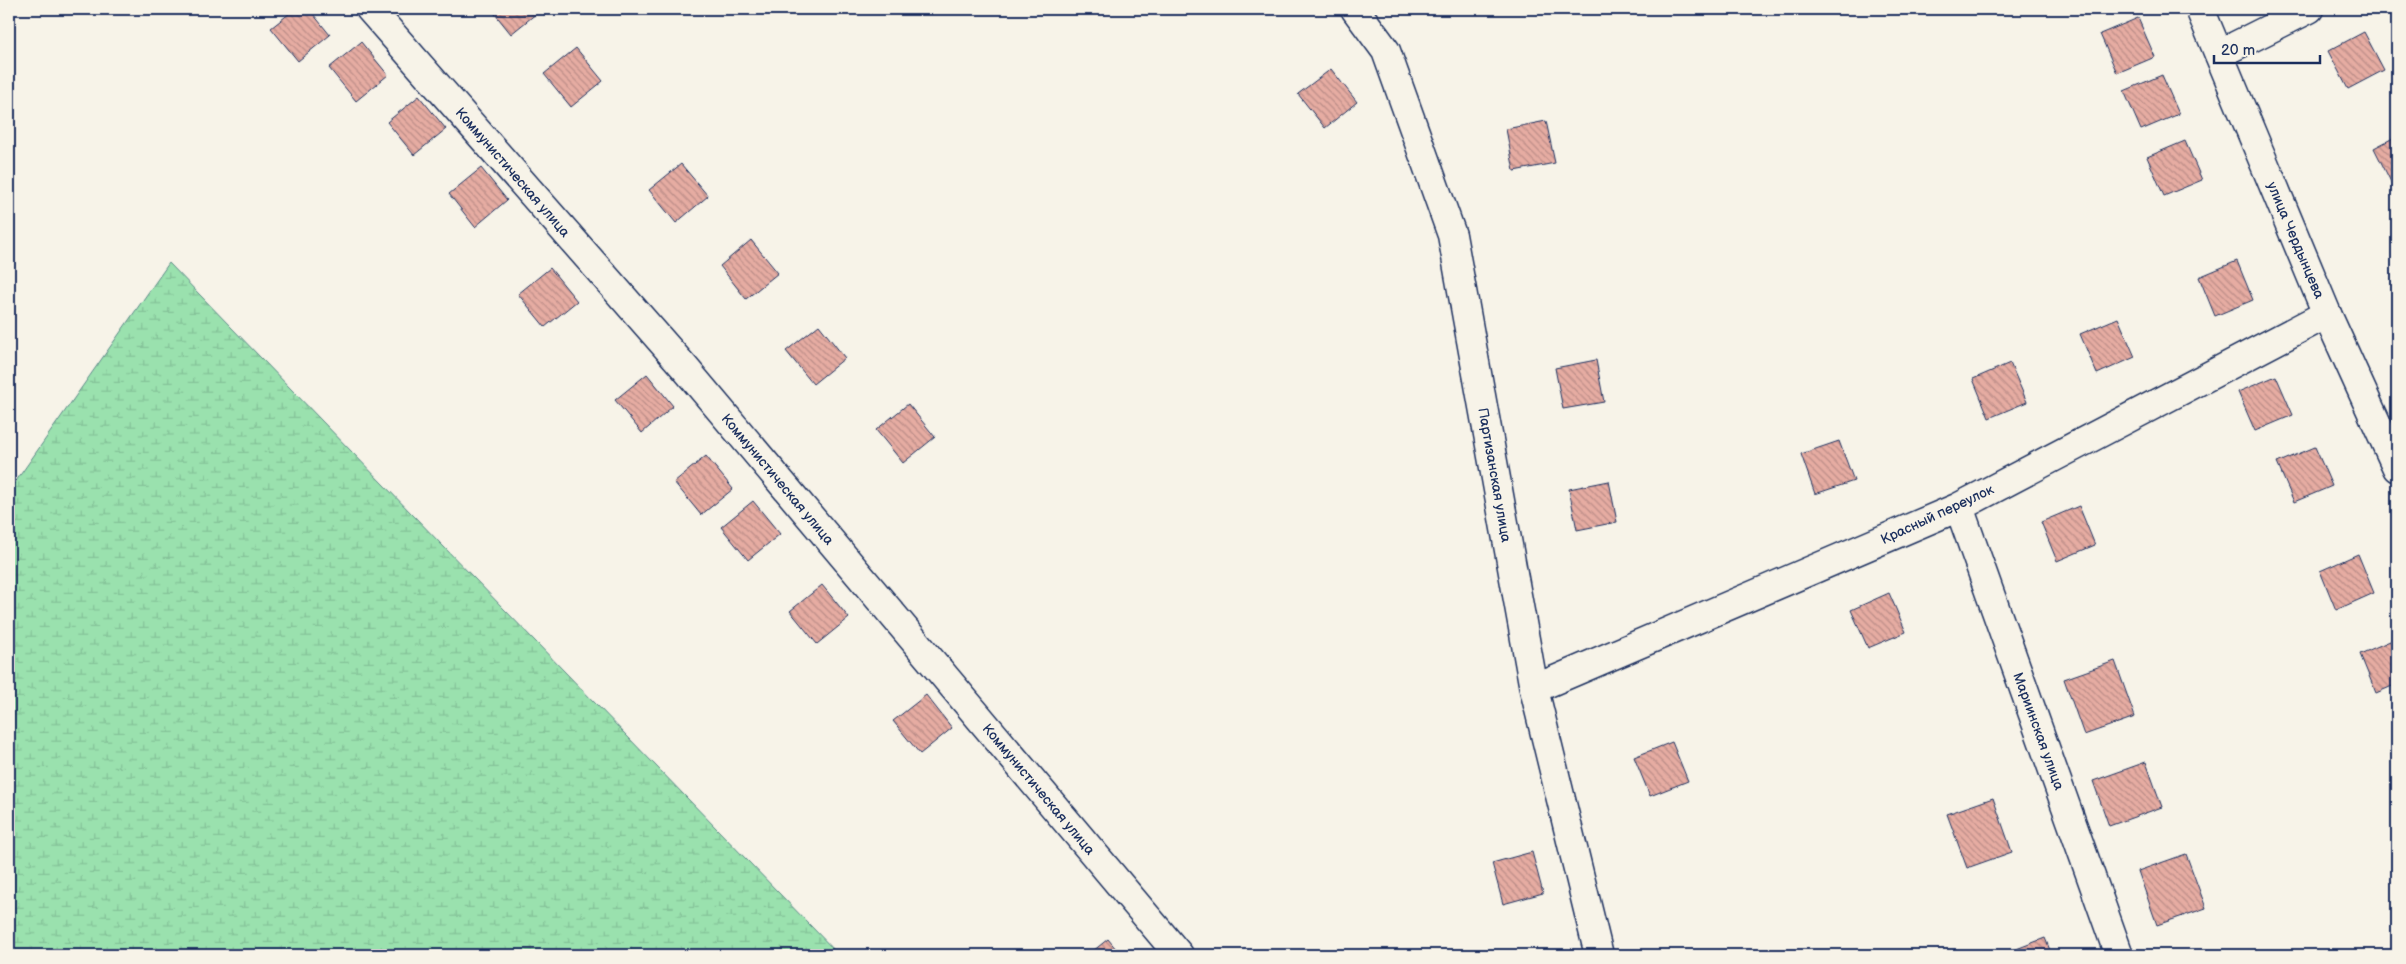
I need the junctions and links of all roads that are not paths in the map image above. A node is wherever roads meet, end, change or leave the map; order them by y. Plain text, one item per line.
1 (370, 9) edge
2 (1355, 9) edge
3 (2200, 9) edge
4 (2309, 9) edge
5 (2219, 54) junction
6 (2328, 314) junction
7 (2397, 468) edge
8 (1959, 507) junction
9 (1534, 689) junction
10 (1179, 955) edge
11 (1599, 955) edge
12 (2119, 955) edge

1 - 10 street, Коммунистическая улица
2 - 9 street, Партизанская улица
3 - 5 street, улица Чердынцева
4 - 5 street
5 - 6 street, улица Чердынцева
6 - 7 street, улица Чердынцева
6 - 8 street, Красный переулок
8 - 9 street, Красный переулок
8 - 12 street, Мариинская улица
9 - 11 street, Партизанская улица

